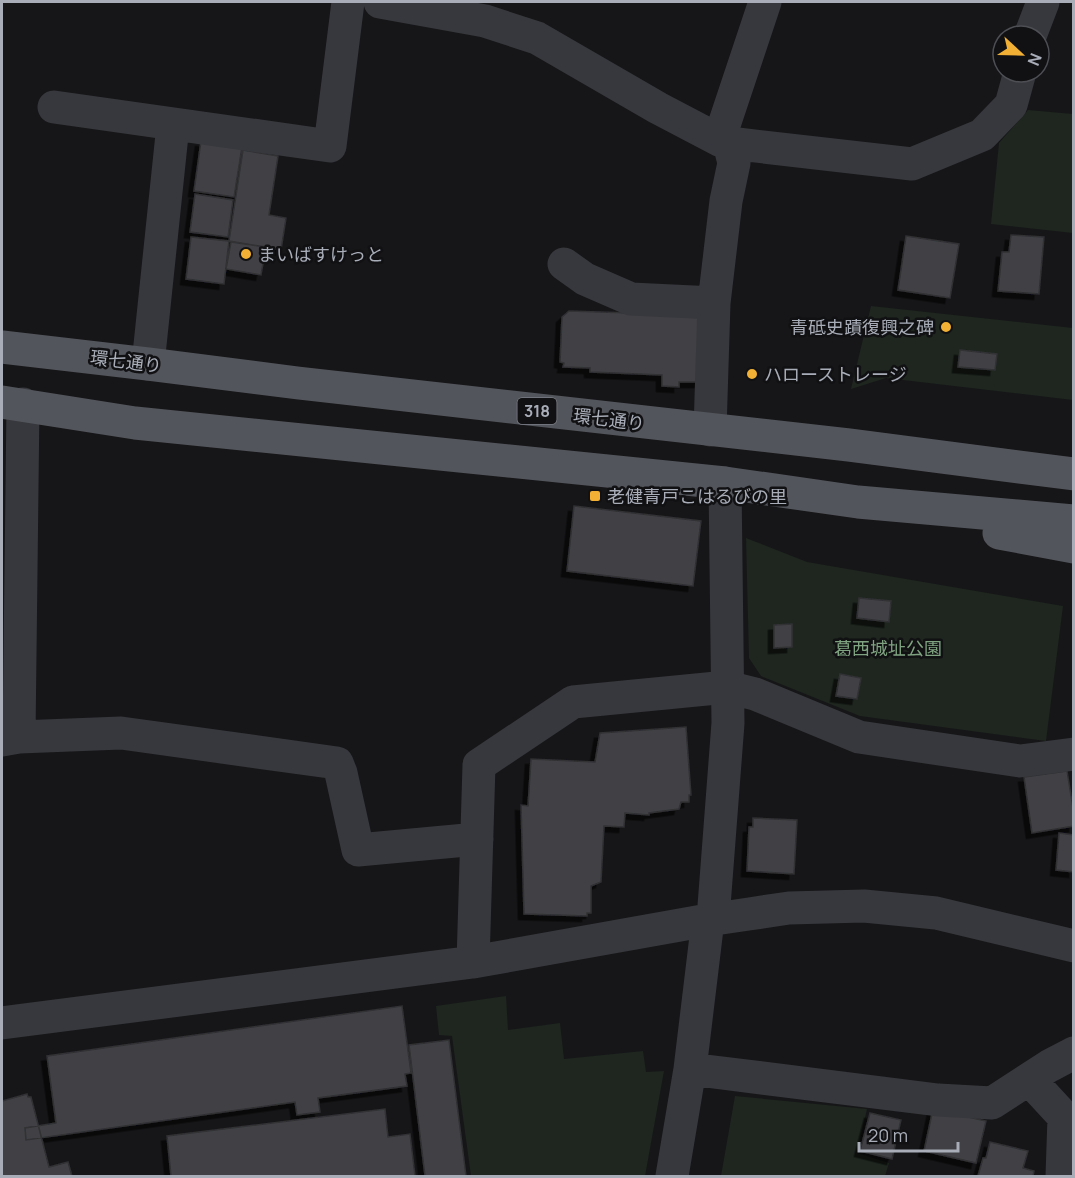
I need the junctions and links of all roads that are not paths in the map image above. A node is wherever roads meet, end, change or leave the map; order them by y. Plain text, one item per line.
1 (348, 2) edge
2 (380, 2) edge
3 (765, 2) edge
4 (1043, 2) edge
5 (490, 11) edge
6 (1035, 24) edge
7 (1017, 84) edge
8 (54, 107) dead end
9 (173, 125) junction
10 (724, 141) junction
11 (564, 264) dead end
12 (714, 303) junction
13 (2, 347) edge
14 (148, 364) junction
15 (12, 403) edge
16 (710, 430) junction
17 (849, 445) junction
18 (1074, 453) edge
19 (1074, 474) edge
20 (725, 483) junction
21 (858, 502) junction
22 (1074, 521) edge
23 (1074, 547) edge
24 (727, 687) junction
25 (10, 739) edge
26 (1074, 753) edge
27 (477, 839) junction
28 (710, 919) junction
29 (1074, 946) edge
30 (473, 962) junction
31 (2, 1023) edge
32 (1074, 1053) edge
33 (690, 1069) junction
34 (1029, 1080) junction
35 (1063, 1104) edge
36 (672, 1176) edge
37 (1062, 1176) edge

1 - 9 street
2 - 5 street
3 - 10 street
4 - 6 street
5 - 10 street
7 - 10 street
8 - 9 street
9 - 14 street
10 - 12 street
11 - 12 street
12 - 16 street
13 - 14 main road, 環七通り / 318
14 - 16 main road, 環七通り / 318
15 - 20 main road
15 - 25 street
16 - 17 main road, 環七通り / 318
17 - 18 main road
17 - 19 main road, 環七通り / 318
20 - 21 main road
20 - 24 street
21 - 22 main road
21 - 23 main road
24 - 26 street
24 - 27 street
24 - 28 street
25 - 27 street
27 - 30 street
28 - 29 street
28 - 30 street
28 - 33 street
30 - 31 street
32 - 34 street
33 - 34 street
33 - 36 street
34 - 35 street
35 - 37 street

